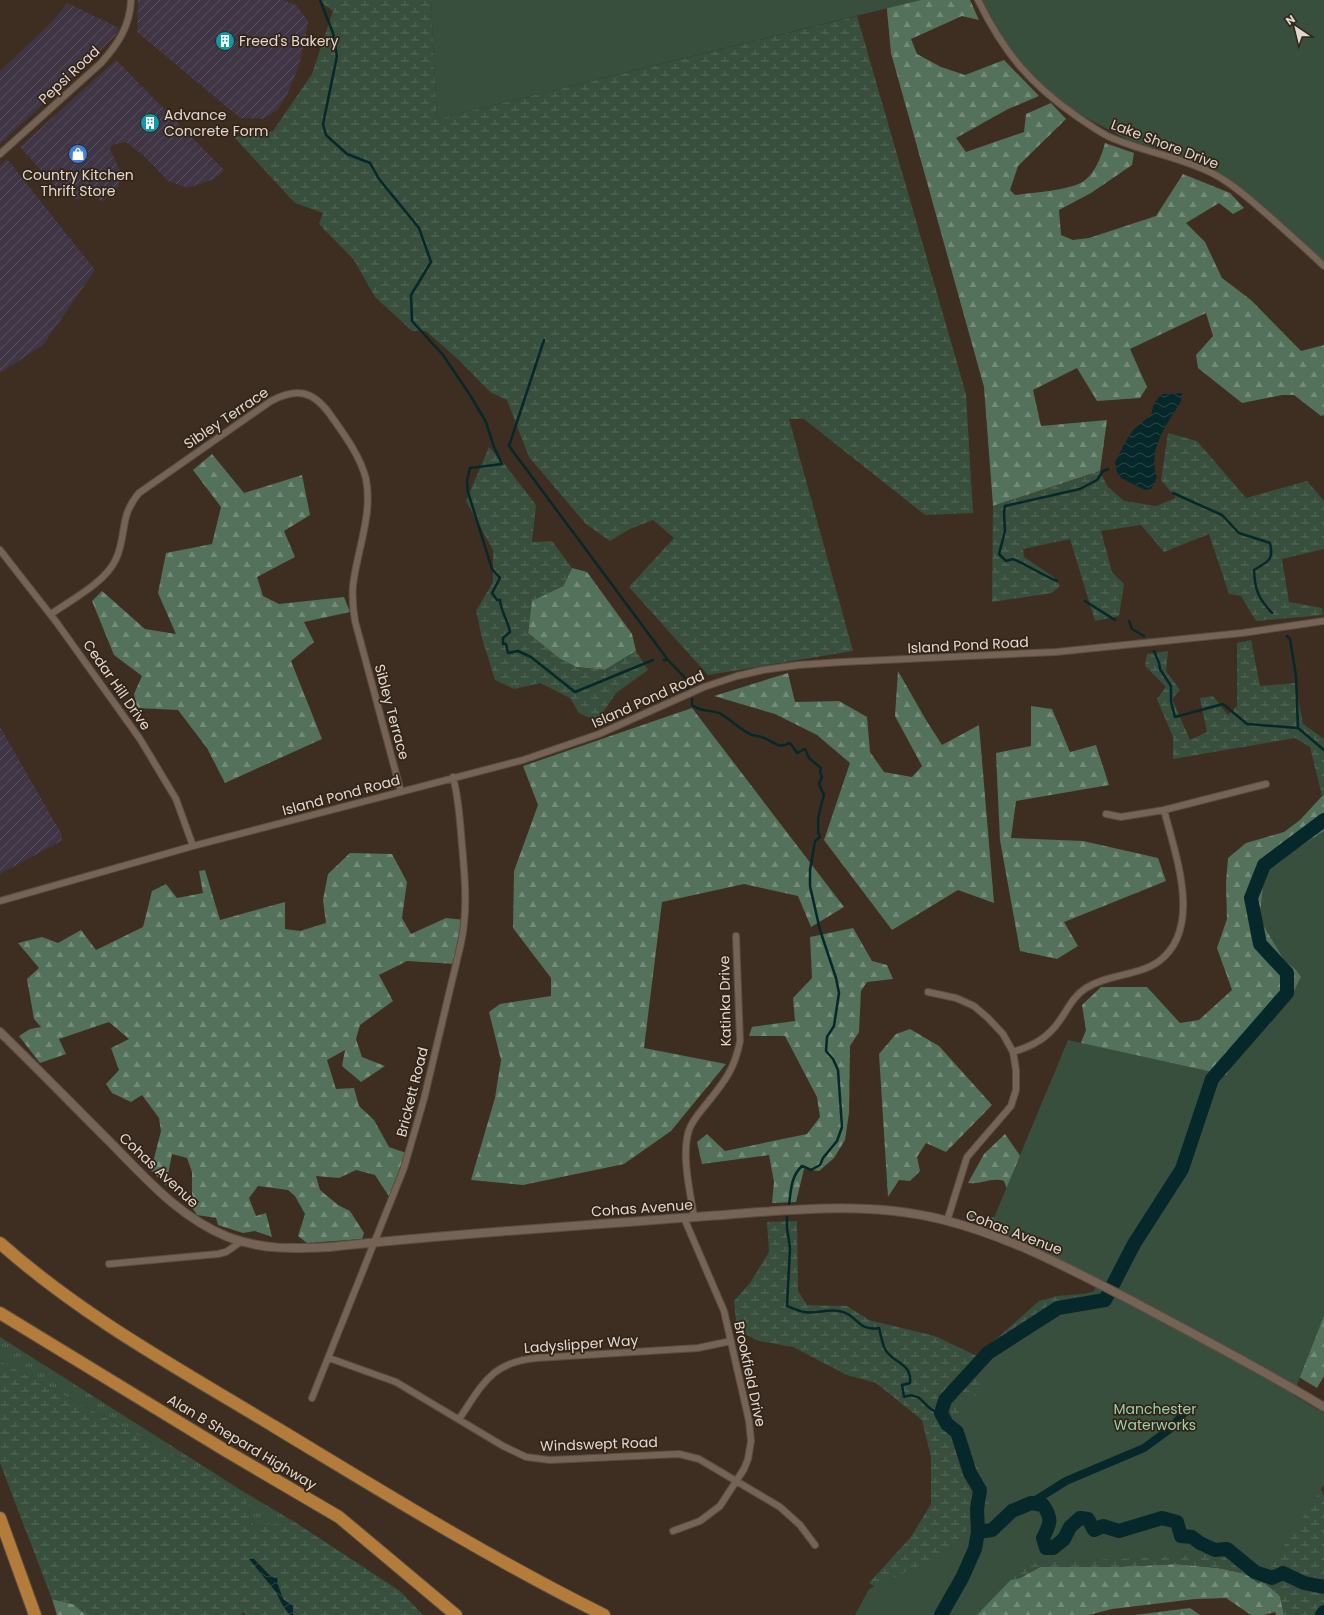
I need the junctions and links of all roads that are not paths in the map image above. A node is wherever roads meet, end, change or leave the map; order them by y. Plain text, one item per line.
1 (131, 0) edge
2 (978, 0) edge
3 (0, 154) edge
4 (1324, 266) edge
5 (0, 550) edge
6 (51, 614) junction
7 (1324, 621) edge
8 (454, 777) junction
9 (1266, 784) dead end
10 (401, 792) junction
11 (1164, 810) junction
12 (1106, 814) dead end
13 (193, 846) junction
14 (0, 901) edge
15 (736, 936) dead end
16 (928, 992) dead end
17 (0, 1032) edge
18 (1013, 1052) junction
19 (684, 1218) junction
20 (694, 1218) junction
21 (947, 1221) junction
22 (242, 1241) junction
23 (0, 1243) edge
24 (375, 1243) junction
25 (109, 1264) dead end
26 (0, 1313) edge
27 (731, 1341) junction
28 (329, 1358) junction
29 (312, 1398) dead end
30 (1324, 1406) edge
31 (459, 1420) junction
32 (736, 1481) junction
33 (0, 1518) edge
34 (673, 1531) dead end
35 (815, 1545) dead end
36 (35, 1615) edge
37 (456, 1615) edge
38 (604, 1615) edge

1 - 3 street, Pepsi Road
2 - 4 street, Lake Shore Drive
5 - 6 street, Cedar Hill Drive
6 - 10 street, Sibley Terrace
6 - 13 street, Cedar Hill Drive
7 - 8 street, Island Pond Road
8 - 10 street, Island Pond Road
8 - 24 street, Brickett Road
9 - 11 street
10 - 13 street, Island Pond Road
11 - 12 street
11 - 18 street
13 - 14 street, Island Pond Road
15 - 20 street, Katinka Drive
16 - 18 street
17 - 22 street, Cohas Avenue
18 - 21 street
19 - 20 street, Cohas Avenue
19 - 24 street, Cohas Avenue
19 - 27 street, Brookfield Drive
20 - 21 street, Cohas Avenue
21 - 30 street, Cohas Avenue
22 - 24 street, Cohas Avenue
22 - 25 street
23 - 38 highway
24 - 28 street, Brickett Road
26 - 37 highway, Alan B Shepard Highway
27 - 31 street, Ladyslipper Way
27 - 32 street, Brookfield Drive
28 - 29 street, Brickett Road
28 - 31 street, Windswept Road
31 - 32 street, Windswept Road
32 - 34 street, Brookfield Drive
32 - 35 street, Windswept Road
33 - 36 highway

